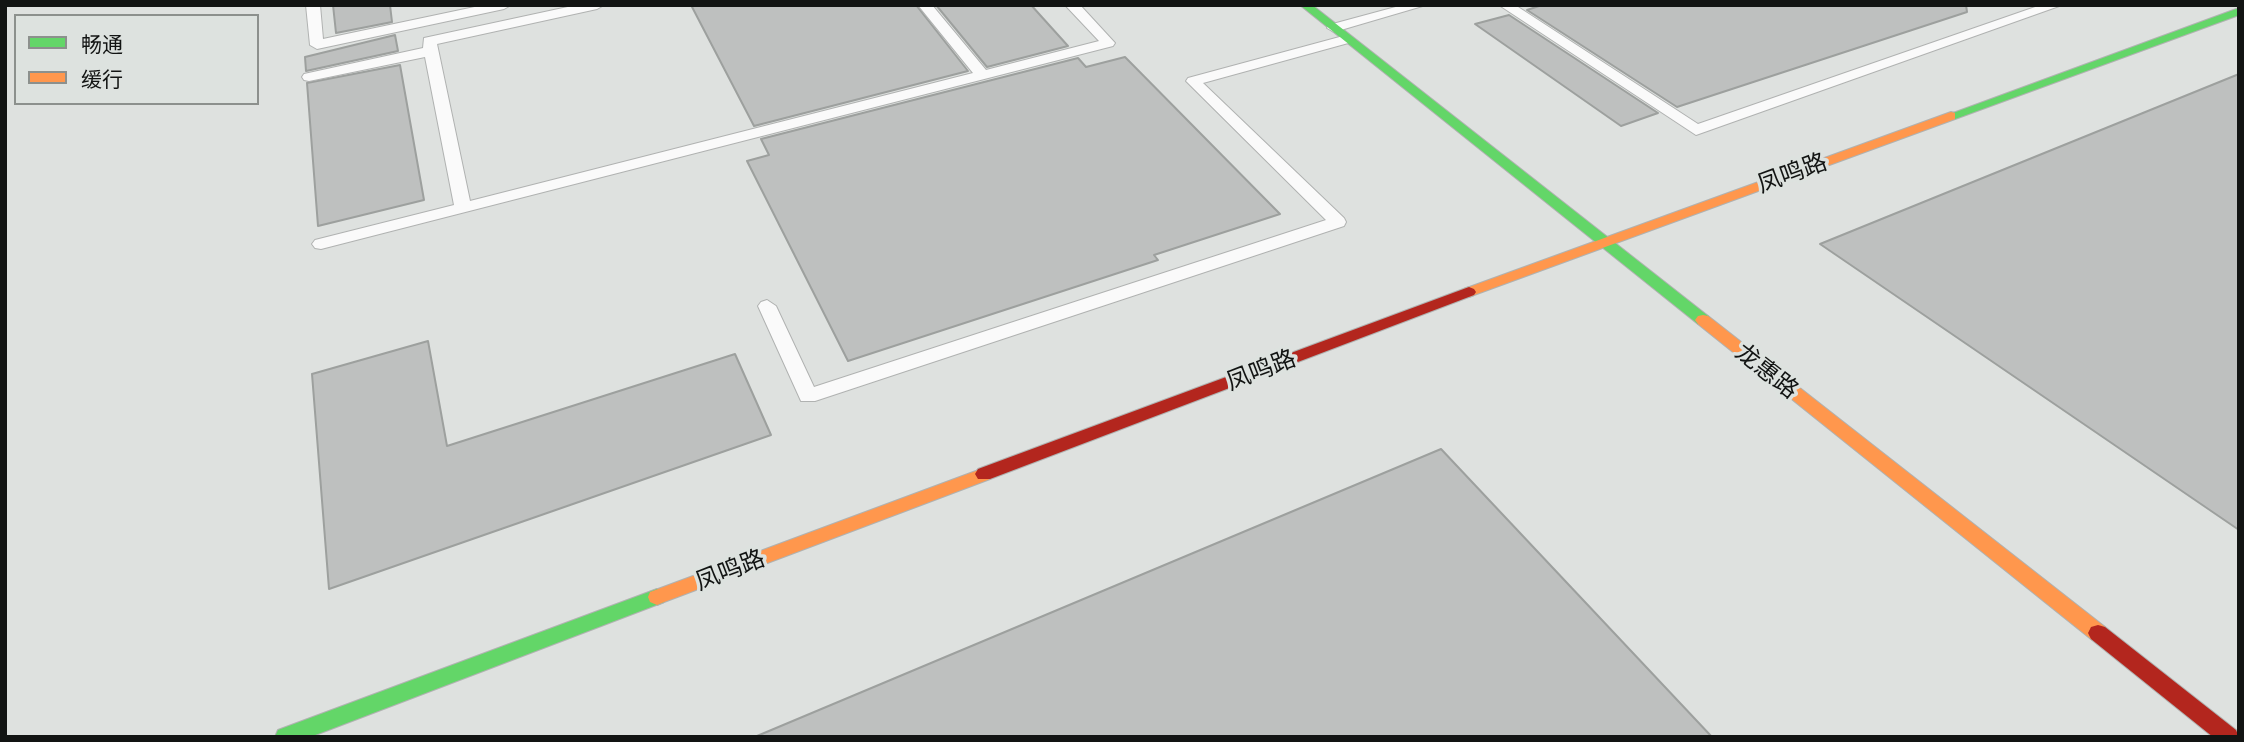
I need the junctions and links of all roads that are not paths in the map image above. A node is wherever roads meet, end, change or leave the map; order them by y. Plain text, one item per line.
1 (313, 5) edge
2 (504, 5) edge
3 (597, 5) edge
4 (925, 5) edge
5 (1072, 5) edge
6 (1305, 5) edge
7 (1419, 5) edge
8 (1506, 5) edge
9 (2055, 5) edge
10 (2239, 11) edge
11 (1341, 34) junction
12 (431, 51) junction
13 (982, 75) junction
14 (309, 77) dead end
15 (463, 208) junction
16 (1603, 242) junction
17 (321, 244) dead end
18 (767, 306) dead end
19 (285, 737) edge
20 (2229, 737) edge

1 - 2 lane
3 - 12 lane
4 - 13 lane
5 - 13 lane
6 - 11 street, 龙惠路
7 - 11 lane
8 - 9 lane
10 - 16 street, 凤鸣路
11 - 16 street, 龙惠路
11 - 18 lane
12 - 14 lane
12 - 15 lane
13 - 15 lane
15 - 17 lane
16 - 19 street, 凤鸣路
16 - 20 street, 龙惠路

